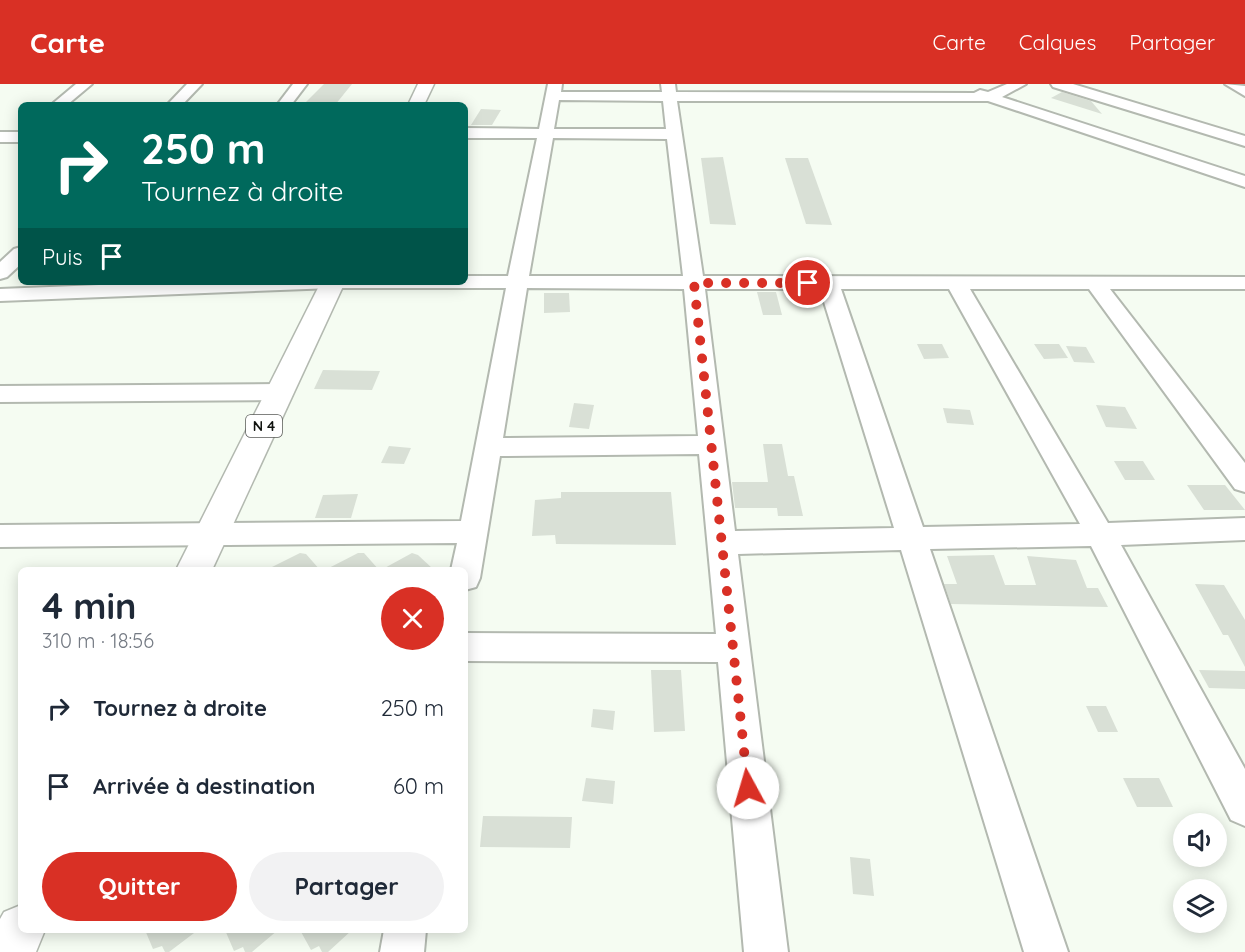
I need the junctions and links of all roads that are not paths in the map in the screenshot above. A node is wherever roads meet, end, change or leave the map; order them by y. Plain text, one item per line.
1 (86, 84) edge
2 (195, 84) edge
3 (300, 84) edge
4 (426, 84) edge
5 (818, 84) edge
6 (902, 84) edge
7 (950, 84) edge
8 (1019, 84) edge
9 (1058, 84) edge
10 (1232, 84) edge
11 (795, 88) edge
12 (669, 89) edge
13 (553, 90) edge
14 (760, 90) edge
15 (860, 90) edge
16 (919, 90) dead end
17 (1245, 92) edge
18 (989, 97) junction
19 (62, 102) edge
20 (177, 102) edge
21 (286, 102) edge
22 (417, 102) edge
23 (1156, 116) junction
24 (468, 133) edge
25 (545, 133) junction
26 (674, 134) junction
27 (1115, 139) junction
28 (1245, 141) edge
29 (1245, 182) edge
30 (18, 256) edge
31 (0, 273) edge
32 (468, 283) edge
33 (694, 283) junction
34 (829, 283) junction
35 (1095, 283) junction
36 (1245, 283) edge
37 (517, 284) junction
38 (957, 284) junction
39 (163, 285) edge
40 (332, 285) edge
41 (0, 295) edge
42 (280, 392) junction
43 (0, 394) edge
44 (711, 444) junction
45 (488, 447) junction
46 (1245, 483) edge
47 (1245, 529) edge
48 (473, 532) junction
49 (212, 535) junction
50 (0, 536) edge
51 (1101, 536) junction
52 (912, 537) junction
53 (721, 543) junction
54 (196, 567) edge
55 (467, 567) edge
56 (468, 647) edge
57 (733, 648) junction
58 (1245, 807) edge
59 (19, 933) edge
60 (405, 933) edge
61 (10, 952) edge
62 (402, 952) edge
63 (766, 952) edge
64 (1046, 952) edge

1 - 19 street
2 - 20 street
3 - 21 street
4 - 22 highway
5 - 11 street
6 - 16 street
7 - 18 street
8 - 18 street
9 - 23 street
10 - 17 street
11 - 14 street
11 - 15 street
12 - 13 street
12 - 14 street
12 - 26 street
13 - 25 street
15 - 18 street
18 - 27 street
23 - 27 street
23 - 28 street
24 - 25 street
25 - 26 street
25 - 37 street
26 - 33 street
27 - 29 street
30 - 31 street
32 - 37 street
33 - 34 street
33 - 37 street
33 - 44 street
34 - 38 street
34 - 52 street
35 - 36 street
35 - 38 street
35 - 46 street
37 - 45 street
38 - 51 street
39 - 41 street
40 - 42 highway, N 4
42 - 43 street
42 - 49 highway, N 4
44 - 45 street
44 - 53 street
45 - 48 street
47 - 51 street
48 - 49 street
48 - 55 street
49 - 50 street
49 - 54 highway, N 4
51 - 52 street
51 - 58 street
52 - 53 street
52 - 64 street
53 - 57 street
56 - 57 street
57 - 63 street
59 - 61 highway
60 - 62 street

